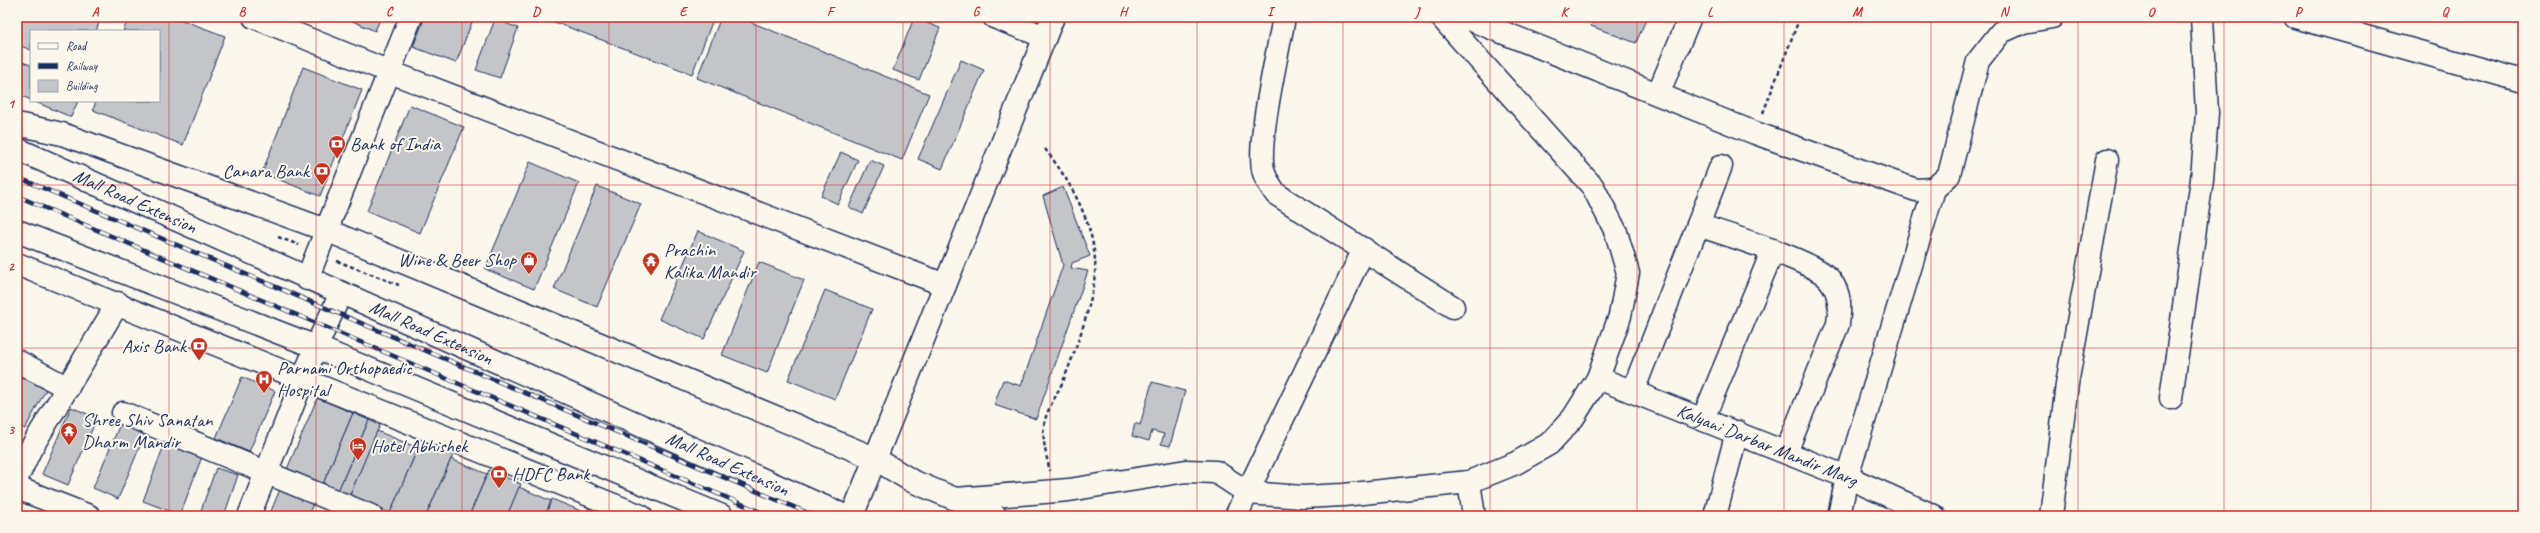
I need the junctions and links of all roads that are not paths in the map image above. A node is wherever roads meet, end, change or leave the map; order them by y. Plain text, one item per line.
1 (254, 17) edge
2 (411, 17) edge
3 (994, 17) edge
4 (1054, 17) edge
5 (1284, 17) edge
6 (1441, 17) edge
7 (1464, 17) edge
8 (1690, 17) edge
9 (2052, 17) edge
10 (2202, 17) edge
11 (2295, 17) edge
12 (2023, 19) edge
13 (1045, 37) junction
14 (390, 72) junction
15 (2523, 81) edge
16 (1658, 94) junction
17 (17, 112) edge
18 (17, 124) edge
19 (62, 134) junction
20 (17, 149) edge
21 (2107, 160) dead end
22 (1721, 166) dead end
23 (1934, 189) junction
24 (1698, 225) junction
25 (17, 230) edge
26 (326, 230) junction
27 (1364, 249) junction
28 (1773, 250) junction
29 (17, 264) edge
30 (307, 279) junction
31 (945, 285) junction
32 (341, 293) junction
33 (118, 303) junction
34 (1453, 307) dead end
35 (316, 348) junction
36 (17, 360) edge
37 (1598, 378) junction
38 (303, 379) junction
39 (68, 388) junction
40 (1633, 391) junction
41 (2171, 398) dead end
42 (123, 413) dead end
43 (1703, 419) junction
44 (1737, 432) junction
45 (24, 447) edge
46 (1786, 452) junction
47 (874, 458) junction
48 (267, 474) junction
49 (1847, 477) junction
50 (17, 478) edge
51 (1469, 482) junction
52 (17, 488) edge
53 (1248, 493) junction
54 (956, 499) junction
55 (89, 516) edge
56 (249, 516) edge
57 (371, 516) edge
58 (641, 516) edge
59 (722, 516) edge
60 (845, 516) edge
61 (852, 516) edge
62 (996, 516) edge
63 (1236, 516) edge
64 (1474, 516) edge
65 (1715, 516) edge
66 (1839, 516) edge
67 (1934, 516) edge
68 (2051, 516) edge

1 - 14 street
2 - 14 street
3 - 13 street
4 - 13 street
5 - 27 street
6 - 37 street
7 - 16 street
8 - 16 street
9 - 12 street
10 - 41 street
11 - 15 street
12 - 23 street
13 - 31 street
14 - 26 street
14 - 31 street
16 - 23 street
17 - 19 street
18 - 19 street
19 - 26 street
20 - 30 street, Mall Road Extension
21 - 68 street
22 - 24 street
23 - 49 street
24 - 28 street
24 - 40 street
25 - 35 street
26 - 30 street
26 - 47 street
27 - 34 street
27 - 53 street
28 - 43 street
28 - 46 street
29 - 33 street
30 - 32 street, Mall Road Extension
31 - 47 street
32 - 35 street
32 - 60 street, Mall Road Extension
33 - 38 street
33 - 39 street
35 - 38 street
35 - 59 street
36 - 39 street
37 - 40 street, Kalyani Darbar Mandir Marg
37 - 51 street
38 - 48 street
38 - 58 street
39 - 45 street
40 - 43 street, Kalyani Darbar Mandir Marg
42 - 48 street
43 - 44 street, Kalyani Darbar Mandir Marg
44 - 46 street, Kalyani Darbar Mandir Marg
44 - 65 street
45 - 50 street
46 - 49 street, Kalyani Darbar Mandir Marg
47 - 54 street
47 - 61 street
48 - 56 street
48 - 57 street
49 - 66 street
49 - 67 street, Kalyani Darbar Mandir Marg
51 - 53 street
51 - 64 street
52 - 55 street
53 - 54 street
53 - 63 street
54 - 62 street

